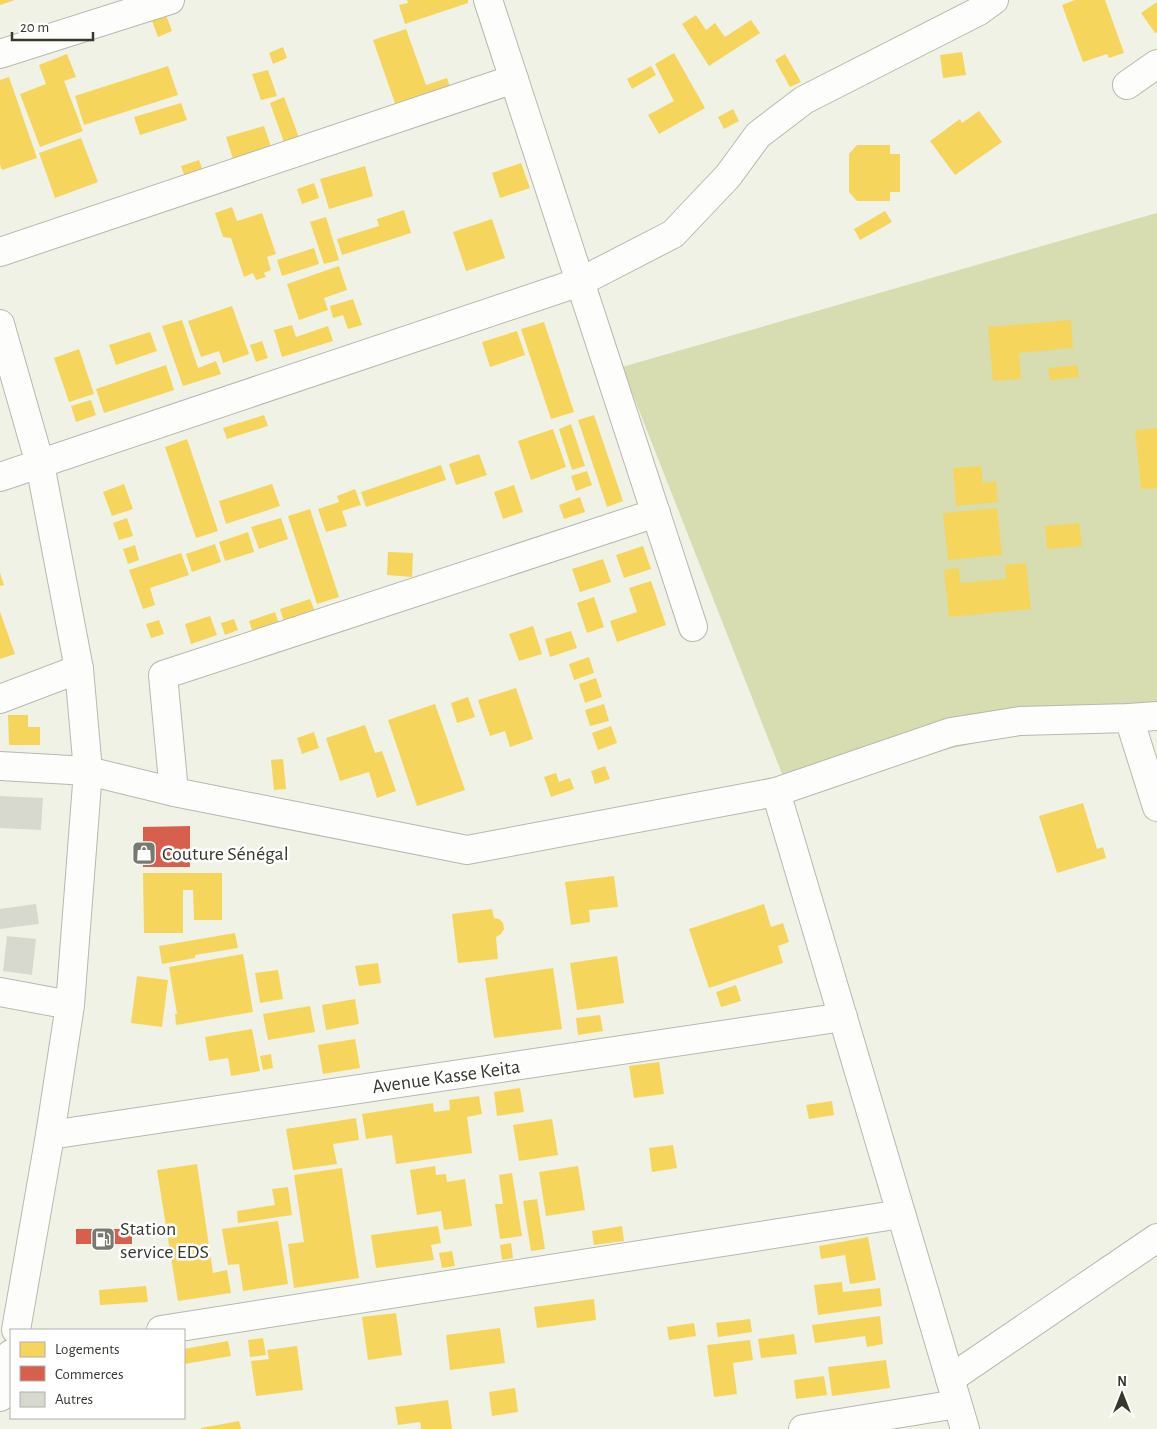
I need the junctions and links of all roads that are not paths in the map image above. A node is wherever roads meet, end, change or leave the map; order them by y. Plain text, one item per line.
1 (170, 0) edge
2 (488, 0) edge
3 (994, 0) edge
4 (0, 54) edge
5 (1157, 64) edge
6 (514, 79) junction
7 (1126, 85) dead end
8 (0, 252) edge
9 (580, 282) junction
10 (0, 324) edge
11 (40, 464) junction
12 (0, 477) edge
13 (656, 513) junction
14 (693, 627) dead end
15 (79, 669) junction
16 (0, 699) edge
17 (1157, 716) edge
18 (1129, 718) junction
19 (0, 766) edge
20 (88, 771) junction
21 (174, 792) junction
22 (776, 792) junction
23 (1157, 807) edge
24 (0, 992) edge
25 (70, 1005) junction
26 (843, 1017) junction
27 (50, 1135) junction
28 (901, 1214) junction
29 (1157, 1238) edge
30 (16, 1329) edge
31 (167, 1329) edge
32 (10, 1358) edge
33 (950, 1379) junction
34 (0, 1397) edge
35 (961, 1417) edge
36 (803, 1429) edge

1 - 4 street
2 - 6 street
3 - 9 street
5 - 7 street
6 - 8 street
6 - 9 street
9 - 11 street
9 - 13 street
10 - 11 street
11 - 12 street
11 - 15 street
13 - 14 street
13 - 21 street
15 - 16 street
15 - 20 street
17 - 18 street
18 - 22 street
18 - 23 street
19 - 20 street
20 - 21 street
20 - 25 street
21 - 22 street
22 - 26 street
24 - 25 street
25 - 27 street
26 - 27 street, Avenue Kasse Keita
26 - 28 street
27 - 30 street
28 - 31 street
28 - 33 street
29 - 33 street
32 - 34 street
33 - 35 street
35 - 36 street

